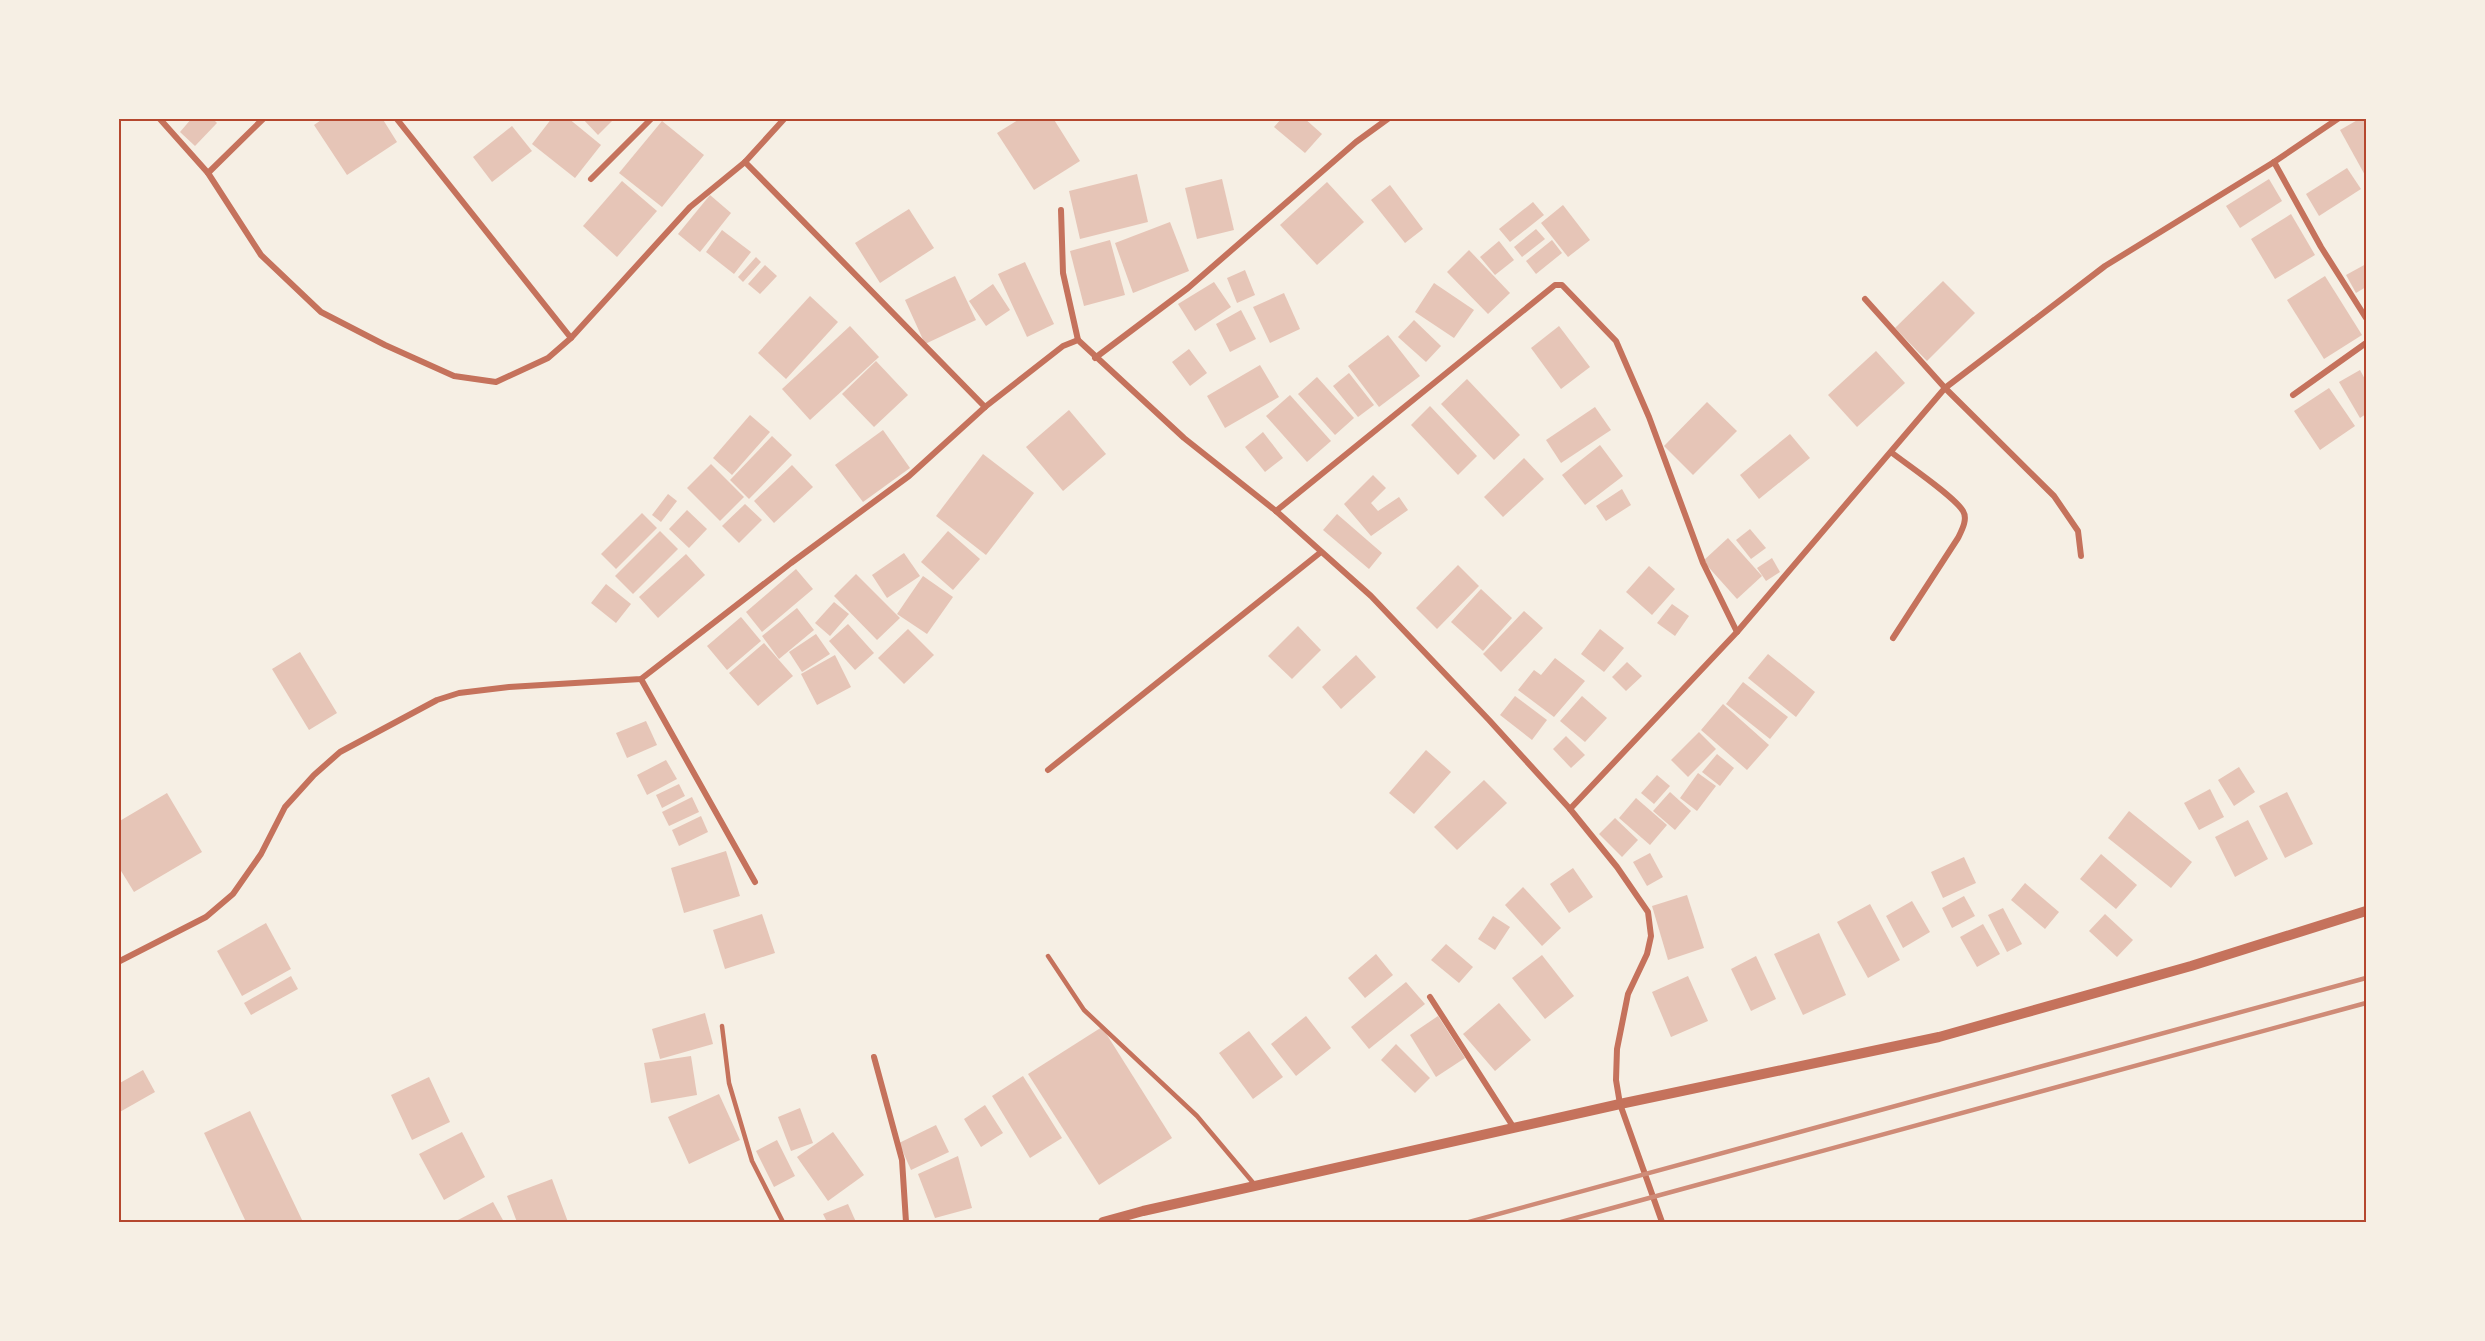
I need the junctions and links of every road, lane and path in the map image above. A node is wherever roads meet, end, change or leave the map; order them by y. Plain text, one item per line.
1 (159, 118) edge
2 (264, 118) edge
3 (396, 118) edge
4 (652, 118) edge
5 (784, 118) edge
6 (1389, 118) edge
7 (2339, 118) edge
8 (745, 162) junction
9 (2274, 162) junction
10 (208, 172) junction
11 (591, 179) dead end
12 (1060, 210) dead end
13 (1865, 299) dead end
14 (2367, 318) edge
15 (571, 338) junction
16 (1078, 340) junction
17 (2367, 343) edge
18 (1095, 357) junction
19 (1945, 388) junction
20 (2294, 395) dead end
21 (985, 407) junction
22 (1890, 452) junction
23 (1276, 511) junction
24 (1322, 552) junction
25 (2081, 556) dead end
26 (1737, 632) junction
27 (1893, 638) dead end
28 (641, 679) junction
29 (1048, 770) dead end
30 (1570, 809) junction
31 (755, 882) dead end
32 (2367, 911) edge
33 (1048, 956) dead end
34 (118, 962) edge
35 (1430, 997) dead end
36 (722, 1026) dead end
37 (874, 1057) dead end
38 (1620, 1104) junction
39 (1515, 1128) junction
40 (1256, 1187) junction
41 (783, 1222) edge
42 (906, 1222) edge
43 (1103, 1222) edge
44 (1662, 1222) edge

1 - 10 street
2 - 10 street
3 - 15 street
4 - 11 street
5 - 8 street
6 - 18 street
7 - 9 street
8 - 15 street
8 - 21 street
9 - 14 street
9 - 19 street
10 - 15 street
12 - 16 street
13 - 19 street
16 - 18 street
16 - 21 street
17 - 20 street
18 - 23 street
19 - 22 street
19 - 25 street
21 - 28 street
22 - 26 street
22 - 27 street
23 - 24 street
23 - 26 street
24 - 29 street
24 - 30 street
26 - 30 street
28 - 31 street
28 - 34 street
30 - 38 street
32 - 38 street
33 - 40 lane
35 - 39 street
36 - 41 lane
37 - 42 street
38 - 39 street
38 - 44 street
39 - 40 street
40 - 43 street

